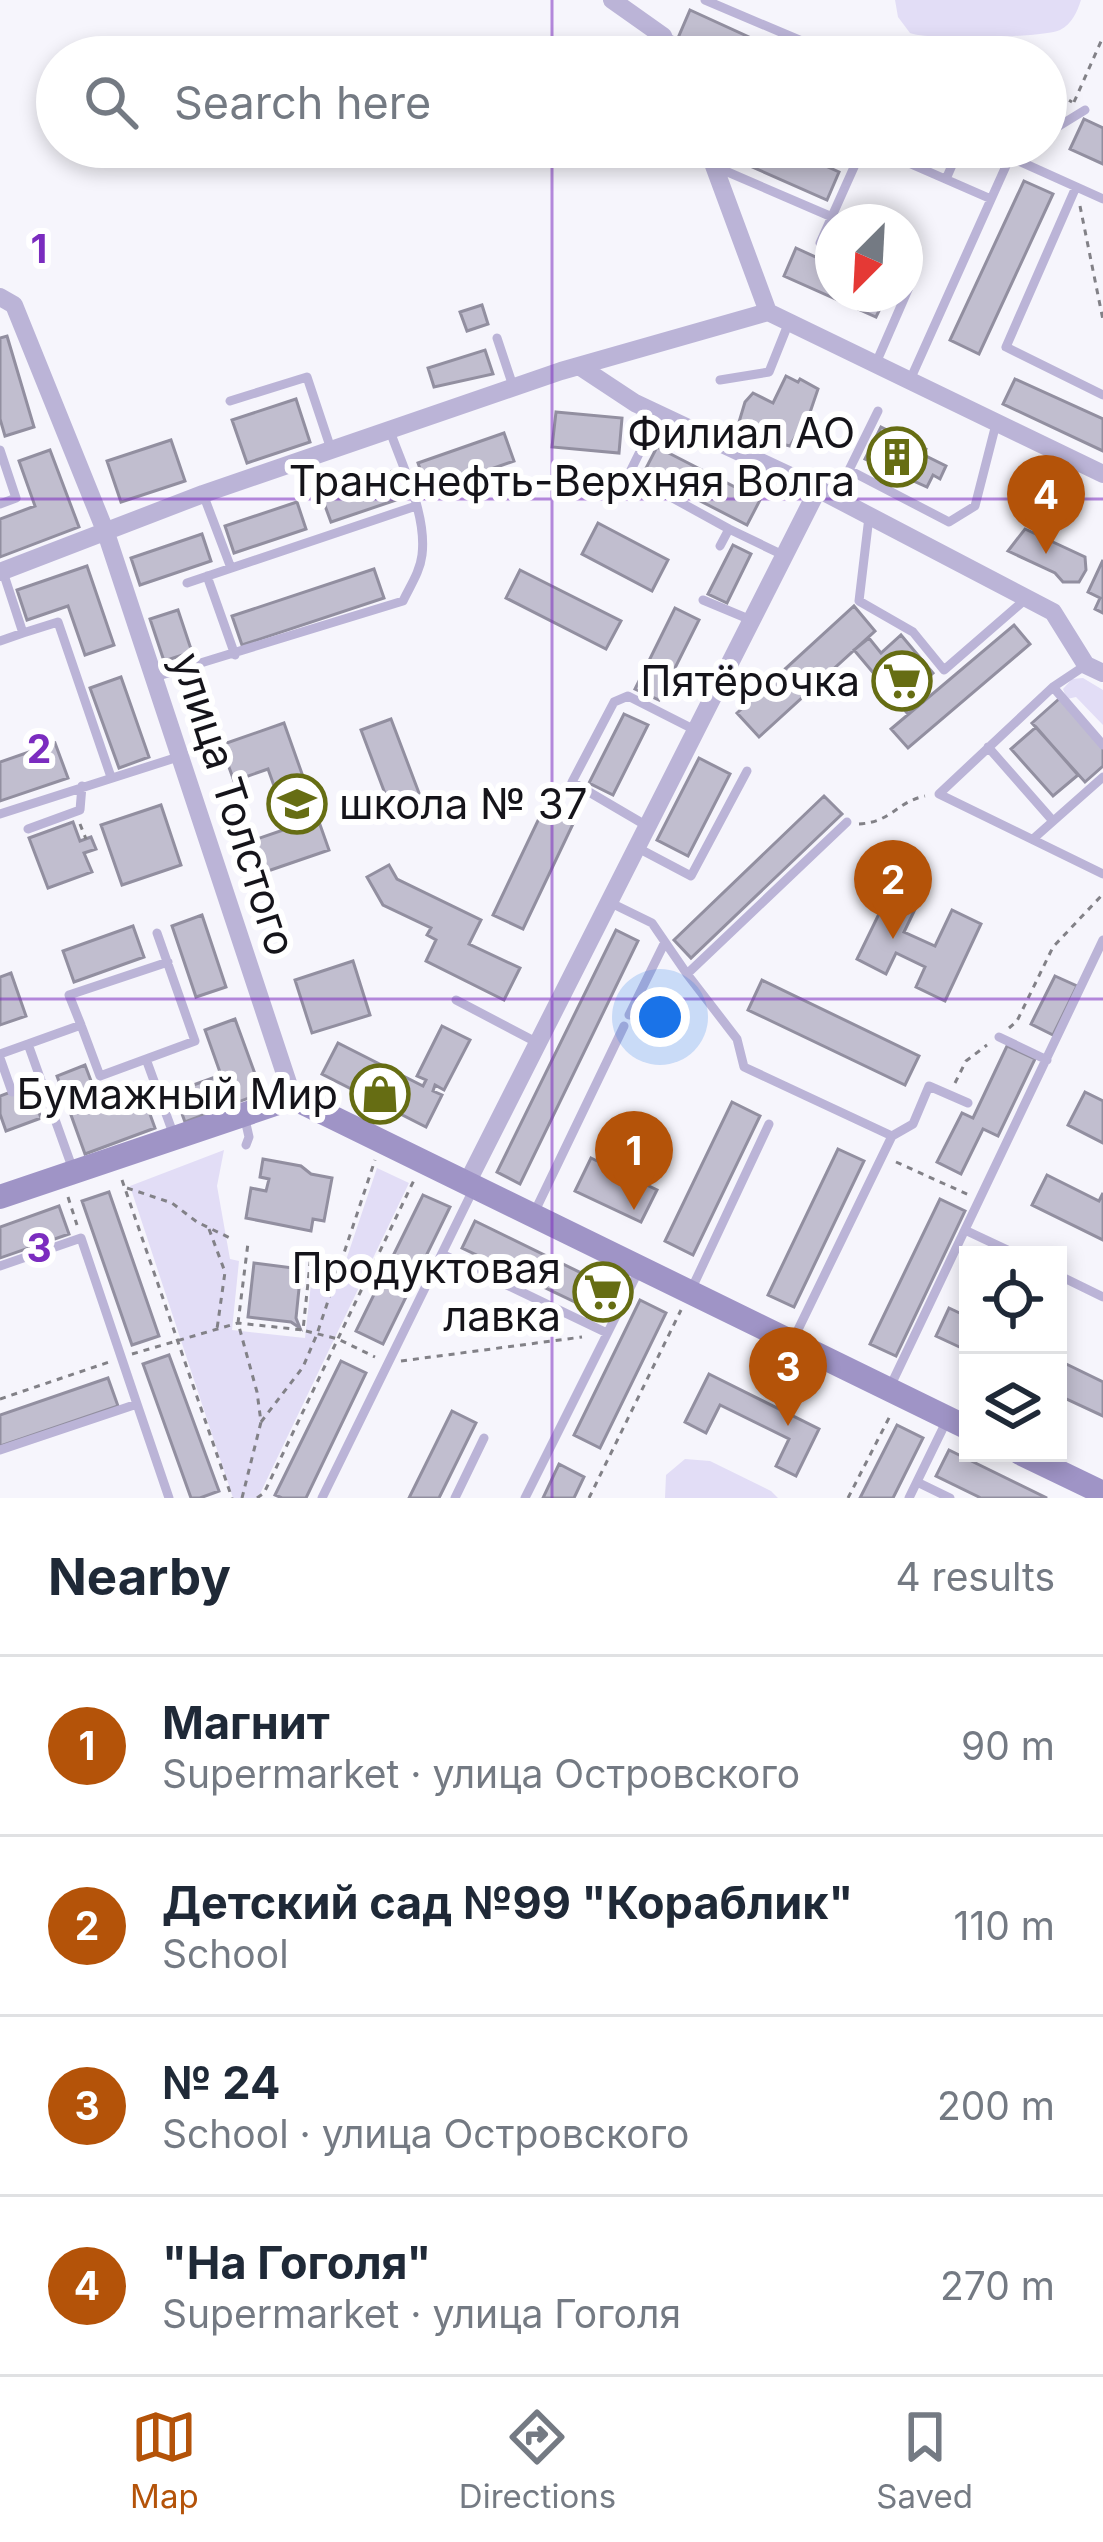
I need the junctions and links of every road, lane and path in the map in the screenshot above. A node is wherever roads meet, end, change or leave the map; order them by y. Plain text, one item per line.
1 (612, 0) edge
2 (705, 0) edge
3 (643, 9) edge
4 (663, 36) edge
5 (790, 36) edge
6 (1103, 38) edge
7 (1067, 99) edge
8 (1074, 104) junction
9 (1085, 110) joint
10 (1067, 121) edge
11 (715, 168) edge
12 (717, 168) edge
13 (854, 168) edge
14 (921, 168) edge
15 (951, 168) edge
16 (1005, 168) edge
17 (1034, 168) edge
18 (946, 179) junction
19 (1076, 187) junction
20 (991, 199) junction
21 (1103, 199) edge
22 (838, 204) edge
23 (815, 210) edge
24 (0, 297) edge
25 (769, 312) junction
26 (898, 312) edge
27 (1103, 320) edge
28 (789, 322) junction
29 (497, 338) dead end
30 (876, 363) junction
31 (579, 366) junction
32 (720, 380) dead end
33 (910, 380) junction
34 (514, 389) junction
35 (1103, 394) edge
36 (230, 401) dead end
37 (878, 411) dead end
38 (658, 415) junction
39 (996, 424) junction
40 (390, 431) junction
41 (0, 449) edge
42 (332, 451) junction
43 (1103, 474) edge
44 (818, 489) junction
45 (203, 494) junction
46 (0, 504) edge
47 (416, 506) junction
48 (869, 516) junction
49 (730, 529) junction
50 (106, 533) junction
51 (720, 546) dead end
52 (784, 556) junction
53 (231, 568) junction
54 (1, 571) edge
55 (207, 576) junction
56 (187, 583) dead end
57 (1027, 598) junction
58 (703, 599) dead end
59 (751, 620) junction
60 (23, 633) junction
61 (0, 640) edge
62 (236, 655) junction
63 (1095, 669) edge
64 (155, 677) junction
65 (1053, 687) junction
66 (694, 730) junction
67 (1103, 746) edge
68 (988, 747) junction
69 (182, 756) junction
70 (746, 771) dead end
71 (112, 777) junction
72 (1103, 777) edge
73 (82, 786) junction
74 (939, 794) junction
75 (75, 812) junction
76 (0, 814) edge
77 (1053, 821) junction
78 (848, 822) joint
79 (647, 826) junction
80 (28, 829) dead end
81 (86, 839) dead end
82 (1033, 839) junction
83 (636, 847) junction
84 (1103, 874) edge
85 (1103, 894) edge
86 (609, 902) junction
87 (158, 933) dead end
88 (1103, 940) edge
89 (665, 942) junction
90 (168, 962) junction
91 (687, 974) junction
92 (456, 1000) dead end
93 (629, 1015) dead end
94 (81, 1025) junction
95 (623, 1026) dead end
96 (999, 1037) junction
97 (537, 1042) junction
98 (28, 1044) junction
99 (0, 1056) edge
100 (146, 1059) junction
101 (1047, 1060) junction
102 (12, 1092) dead end
103 (950, 1095) junction
104 (293, 1098) junction
105 (968, 1103) dead end
106 (244, 1115) junction
107 (769, 1124) dead end
108 (892, 1136) junction
109 (176, 1140) junction
110 (246, 1145) dead end
111 (882, 1155) junction
112 (375, 1158) dead end
113 (415, 1178) dead end
114 (122, 1180) dead end
115 (70, 1185) junction
116 (470, 1185) junction
117 (125, 1187) junction
118 (0, 1197) edge
119 (982, 1201) junction
120 (532, 1215) junction
121 (208, 1228) junction
122 (968, 1231) junction
123 (81, 1238) junction
124 (230, 1238) dead end
125 (248, 1243) dead end
126 (999, 1246) edge
127 (311, 1254) dead end
128 (442, 1254) junction
129 (0, 1266) edge
130 (640, 1268) junction
131 (1067, 1279) edge
132 (690, 1292) junction
133 (1103, 1297) edge
134 (238, 1323) junction
135 (217, 1329) junction
136 (303, 1330) junction
137 (607, 1333) junction
138 (317, 1334) junction
139 (176, 1339) junction
140 (338, 1339) junction
141 (792, 1342) junction
142 (120, 1358) junction
143 (388, 1363) junction
144 (894, 1392) junction
145 (0, 1400) edge
146 (136, 1404) junction
147 (261, 1422) junction
148 (958, 1423) edge
149 (484, 1438) dead end
150 (0, 1450) edge
151 (1025, 1462) edge
152 (917, 1482) junction
153 (1103, 1493) edge
154 (170, 1498) edge
155 (232, 1498) edge
156 (242, 1498) edge
157 (257, 1498) edge
158 (322, 1498) edge
159 (454, 1498) edge
160 (525, 1498) edge
161 (589, 1498) edge
162 (848, 1498) edge
163 (909, 1498) edge
164 (950, 1498) edge

1 - 3 street
2 - 5 lane
3 - 4 street
6 - 8 path
7 - 8 path
8 - 9 path
9 - 10 lane
11 - 25 street
12 - 23 lane
13 - 22 lane
14 - 18 lane
15 - 18 lane
16 - 20 lane
17 - 19 lane
18 - 20 lane
19 - 21 lane
19 - 27 path
19 - 35 lane
20 - 33 lane
24 - 50 street, улица Толстого
25 - 28 street
25 - 31 street
26 - 30 lane
28 - 30 street
28 - 32 lane
29 - 34 lane
30 - 33 street
31 - 34 street
31 - 38 street
33 - 39 street
34 - 40 street
36 - 42 lane
37 - 39 lane
38 - 44 street
38 - 49 lane
39 - 43 street
40 - 42 street
40 - 47 lane
41 - 46 lane
42 - 45 street
44 - 48 street
44 - 52 street
45 - 50 street
45 - 53 lane
47 - 53 lane
47 - 62 lane
48 - 57 street
48 - 57 lane
49 - 51 lane
49 - 52 lane
50 - 54 street
50 - 64 street, улица Толстого
52 - 59 street
53 - 55 lane
54 - 60 lane
55 - 56 lane
55 - 62 lane
57 - 63 street
58 - 59 lane
59 - 66 street
60 - 61 lane
60 - 71 lane
62 - 64 lane
63 - 65 lane
64 - 69 street, улица Толстого
65 - 67 lane
65 - 68 lane
66 - 79 street
66 - 79 lane
68 - 74 lane
68 - 77 lane
69 - 71 lane
69 - 104 street, улица Толстого
70 - 83 lane
71 - 73 lane
72 - 77 lane
73 - 75 lane
73 - 76 lane
74 - 78 path
74 - 82 lane
75 - 80 lane
75 - 81 path
77 - 82 lane
78 - 91 lane
79 - 83 street
82 - 84 lane
83 - 86 street
85 - 96 path
86 - 89 lane
86 - 97 street
87 - 90 lane
88 - 101 lane
89 - 91 lane
89 - 93 lane
90 - 94 lane
90 - 100 lane
91 - 108 lane
92 - 97 lane
94 - 98 lane
94 - 100 lane
95 - 120 lane
96 - 101 lane
96 - 103 path
97 - 116 street
98 - 99 lane
98 - 115 lane
99 - 102 lane
100 - 109 lane
101 - 119 lane
103 - 105 lane
103 - 108 lane
104 - 106 street
104 - 116 street
106 - 109 street
106 - 110 lane
107 - 132 lane
108 - 111 lane
109 - 115 street
111 - 119 path
111 - 141 lane
112 - 138 path
113 - 140 path
114 - 117 path
115 - 118 street
115 - 123 path
116 - 120 street
116 - 128 lane
117 - 121 path
117 - 139 path
119 - 122 lane
120 - 130 street
121 - 124 path
121 - 135 path
122 - 126 lane
122 - 144 lane
123 - 129 lane
123 - 142 lane
125 - 134 path
127 - 136 path
128 - 137 lane
128 - 143 lane
130 - 132 street
130 - 137 lane
131 - 133 lane
132 - 141 street
132 - 161 path
134 - 135 path
134 - 136 path
134 - 147 path
135 - 139 path
136 - 138 path
137 - 143 path
137 - 160 lane
138 - 140 path
138 - 147 path
139 - 142 path
139 - 155 path
140 - 143 path
140 - 157 path
141 - 144 street
142 - 145 path
142 - 146 lane
143 - 158 lane
144 - 148 street
144 - 162 path
146 - 150 lane
146 - 154 lane
147 - 156 path
148 - 152 lane
149 - 159 lane
151 - 153 street
152 - 163 lane
152 - 164 lane

